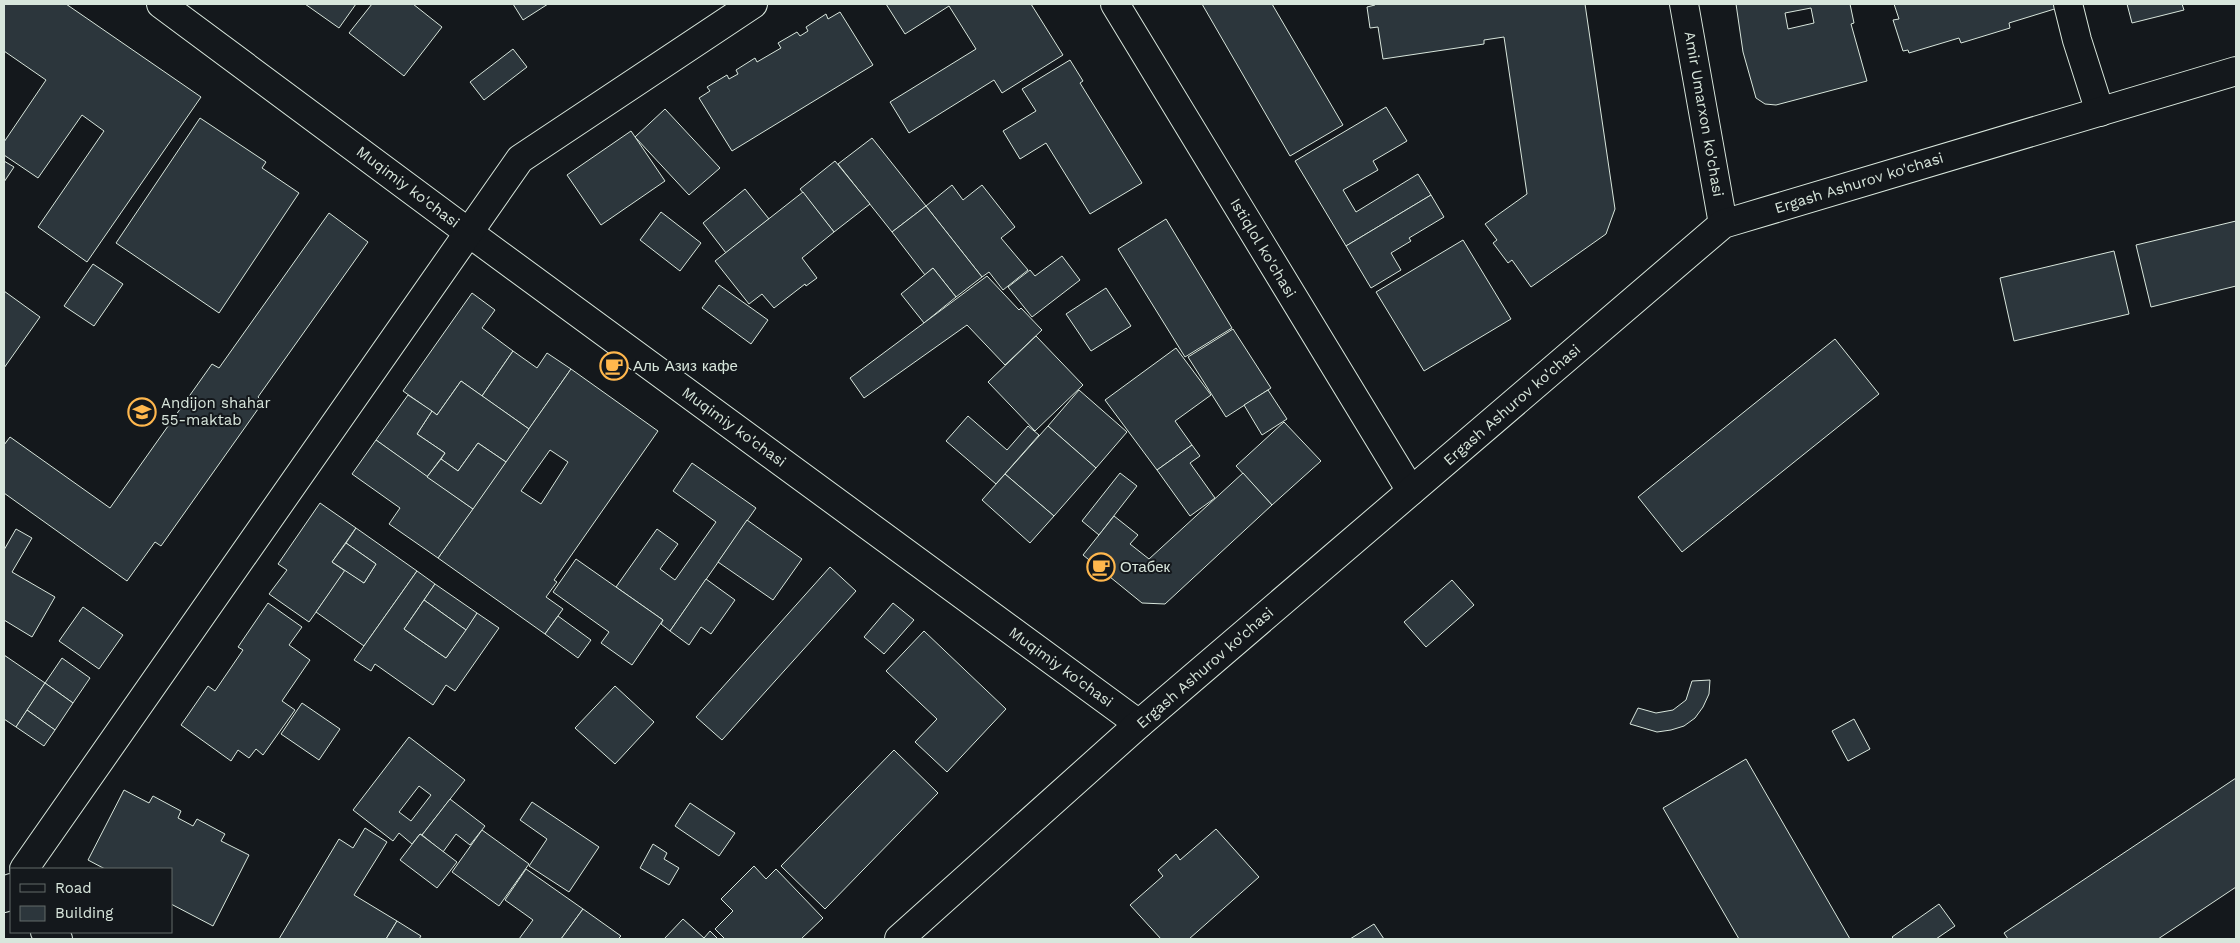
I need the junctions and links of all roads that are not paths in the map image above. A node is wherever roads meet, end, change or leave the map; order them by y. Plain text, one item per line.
1 (161, 4) edge
2 (753, 4) edge
3 (1115, 4) edge
4 (1684, 4) edge
5 (2068, 4) edge
6 (2236, 71) edge
7 (2100, 112) junction
8 (1724, 224) junction
9 (468, 232) junction
10 (1411, 491) junction
11 (1139, 724) junction
12 (25, 868) edge
13 (46, 933) edge
14 (58, 939) edge
15 (899, 939) edge

1 - 9 street, Muqimiy ko'chasi
2 - 9 street
3 - 10 street, Istiqlol ko'chasi
4 - 8 street, Amir Umarxon ko'chasi
5 - 7 street
6 - 7 street, Ergash Ashurov ko'chasi
7 - 8 street, Ergash Ashurov ko'chasi
8 - 10 street, Ergash Ashurov ko'chasi
9 - 11 street, Muqimiy ko'chasi
9 - 12 street
10 - 11 street, Ergash Ashurov ko'chasi
11 - 15 street, Ergash Ashurov ko'chasi
13 - 14 street

